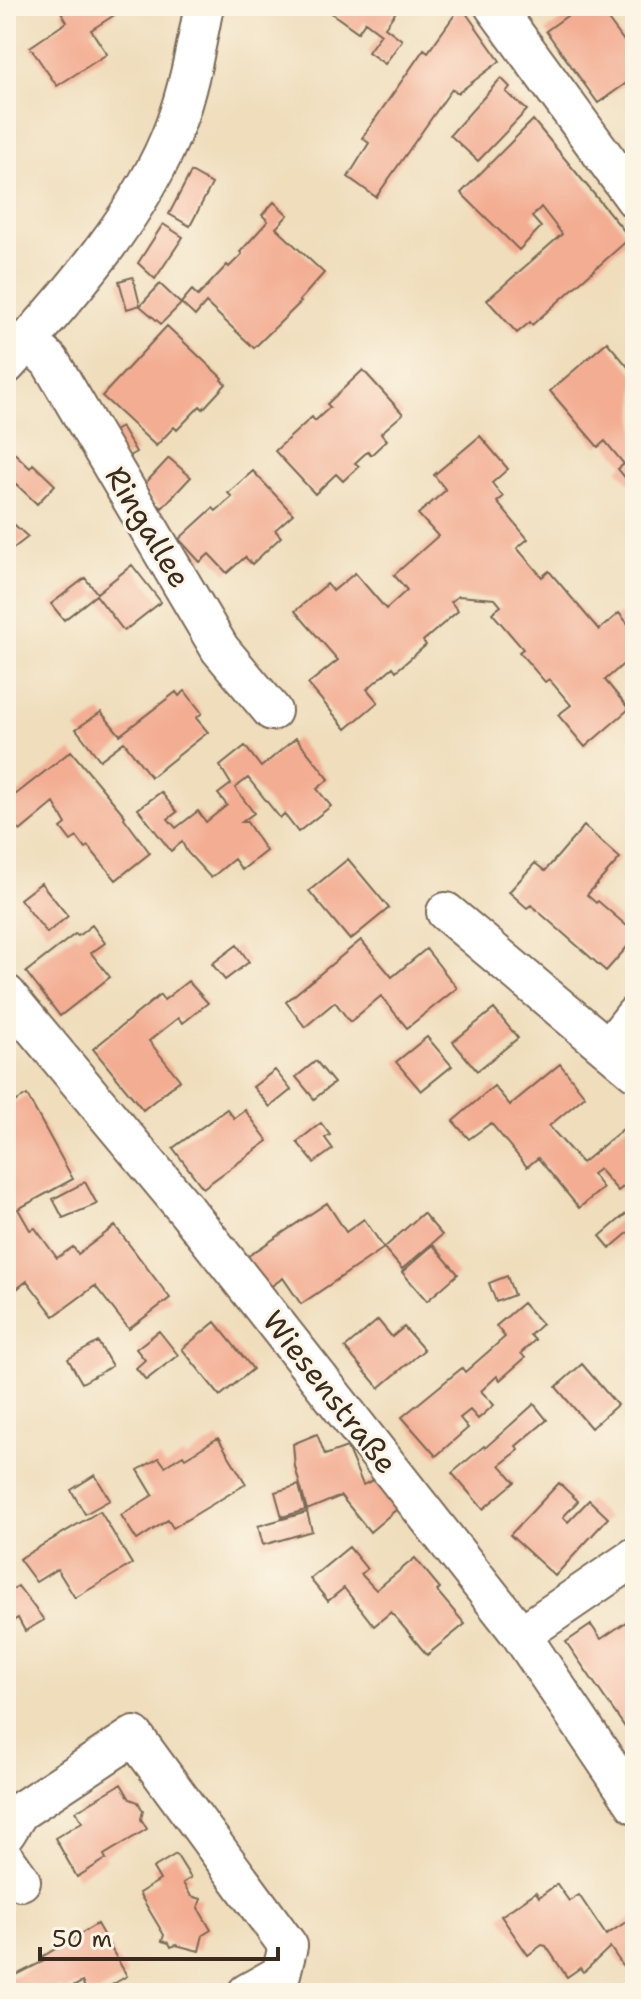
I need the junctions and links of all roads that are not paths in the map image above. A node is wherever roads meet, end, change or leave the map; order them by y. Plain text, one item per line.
1 (204, 6) edge
2 (494, 6) edge
3 (635, 199) edge
4 (17, 353) edge
5 (272, 711) dead end
6 (446, 912) dead end
7 (6, 994) edge
8 (635, 1015) edge
9 (622, 1060) edge
10 (635, 1557) edge
11 (521, 1635) junction
12 (635, 1804) edge
13 (6, 1833) edge
14 (247, 1993) edge

1 - 4 street, Ringallee
2 - 3 street
4 - 5 street, Ringallee
6 - 9 street
7 - 11 street, Wiesenstraße
8 - 9 street
10 - 11 street
11 - 12 street, Wiesenstraße
13 - 14 street

